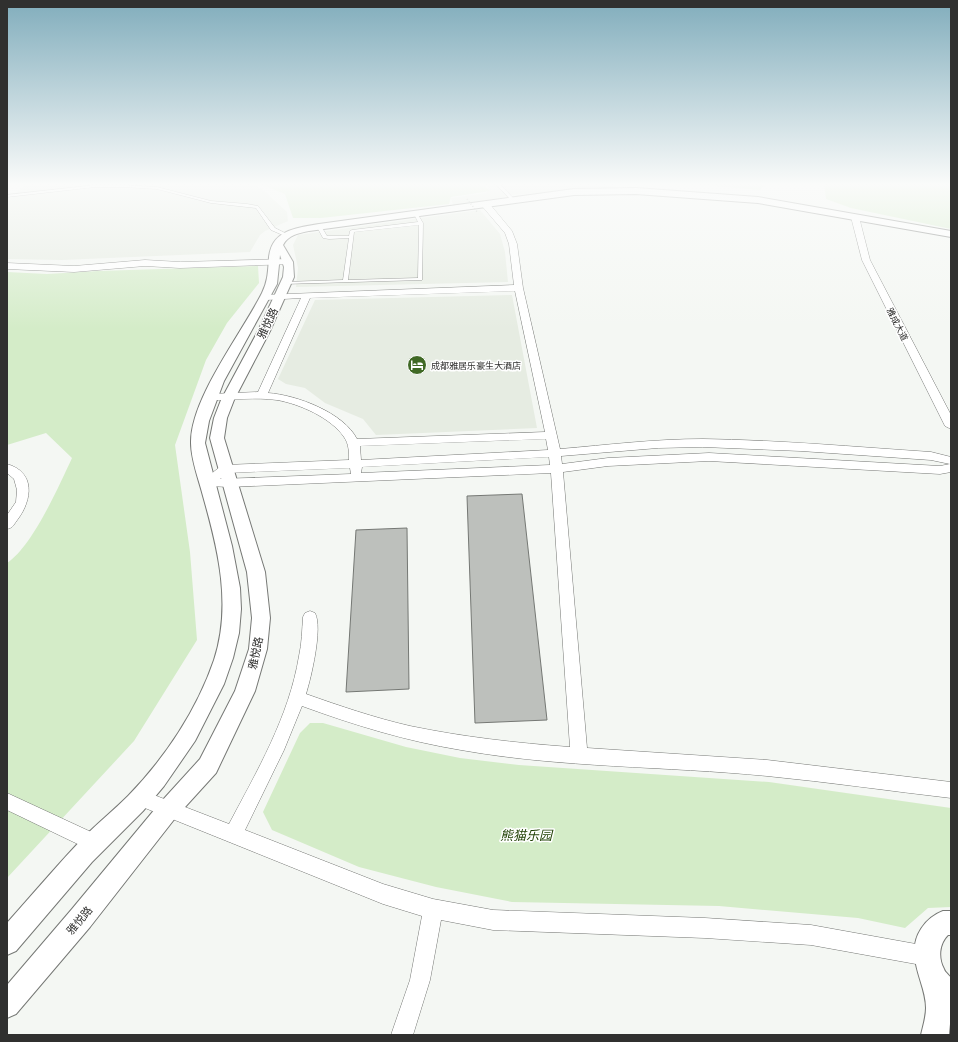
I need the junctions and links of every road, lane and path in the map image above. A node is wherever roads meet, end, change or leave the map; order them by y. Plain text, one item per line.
1 (274, 232) edge
2 (300, 232) edge
3 (322, 232) edge
4 (352, 232) edge
5 (418, 232) edge
6 (508, 232) edge
7 (859, 232) edge
8 (938, 232) edge
9 (951, 234) edge
10 (351, 236) junction
11 (281, 251) junction
12 (7, 266) edge
13 (346, 281) junction
14 (519, 288) junction
15 (277, 292) junction
16 (307, 295) junction
17 (210, 397) junction
18 (229, 397) junction
19 (261, 397) junction
20 (951, 426) edge
21 (552, 435) junction
22 (354, 443) junction
23 (555, 453) junction
24 (951, 461) edge
25 (355, 464) junction
26 (7, 468) edge
27 (951, 468) edge
28 (558, 469) junction
29 (228, 476) junction
30 (356, 478) junction
31 (207, 482) junction
32 (7, 525) edge
33 (310, 617) dead end
34 (297, 698) junction
35 (579, 755) junction
36 (951, 790) edge
37 (141, 798) junction
38 (7, 801) edge
39 (168, 810) junction
40 (233, 834) junction
41 (95, 843) junction
42 (433, 909) junction
43 (951, 922) edge
44 (7, 942) edge
45 (930, 966) junction
46 (951, 999) edge
47 (7, 1005) edge
48 (402, 1035) edge
49 (936, 1035) edge

1 - 11 lane
2 - 11 street
3 - 10 lane
4 - 10 lane
5 - 13 lane
6 - 14 street
7 - 20 street, 雅成大道
8 - 9 street
10 - 13 lane
11 - 12 street
11 - 15 street, 雅悦路
13 - 15 lane
14 - 16 street
14 - 21 street
15 - 16 street
15 - 17 street
15 - 18 street, 雅悦路
16 - 19 street
17 - 18 street
17 - 31 street
18 - 19 street
18 - 29 street, 雅悦路
19 - 22 street
21 - 22 street
21 - 23 street
22 - 25 street
23 - 24 street
23 - 25 street
23 - 28 street
25 - 29 street
25 - 30 street
26 - 32 street
27 - 28 street
28 - 30 street
28 - 35 street
29 - 30 street
29 - 31 street
29 - 39 street, 雅悦路
31 - 37 street
33 - 34 street
34 - 35 street
34 - 40 street
35 - 36 street
37 - 39 street
37 - 41 street
38 - 41 street
39 - 40 street
39 - 47 street, 雅悦路
40 - 42 street
41 - 44 street
42 - 45 street
42 - 48 street
43 - 45 street
45 - 46 street
45 - 49 street

